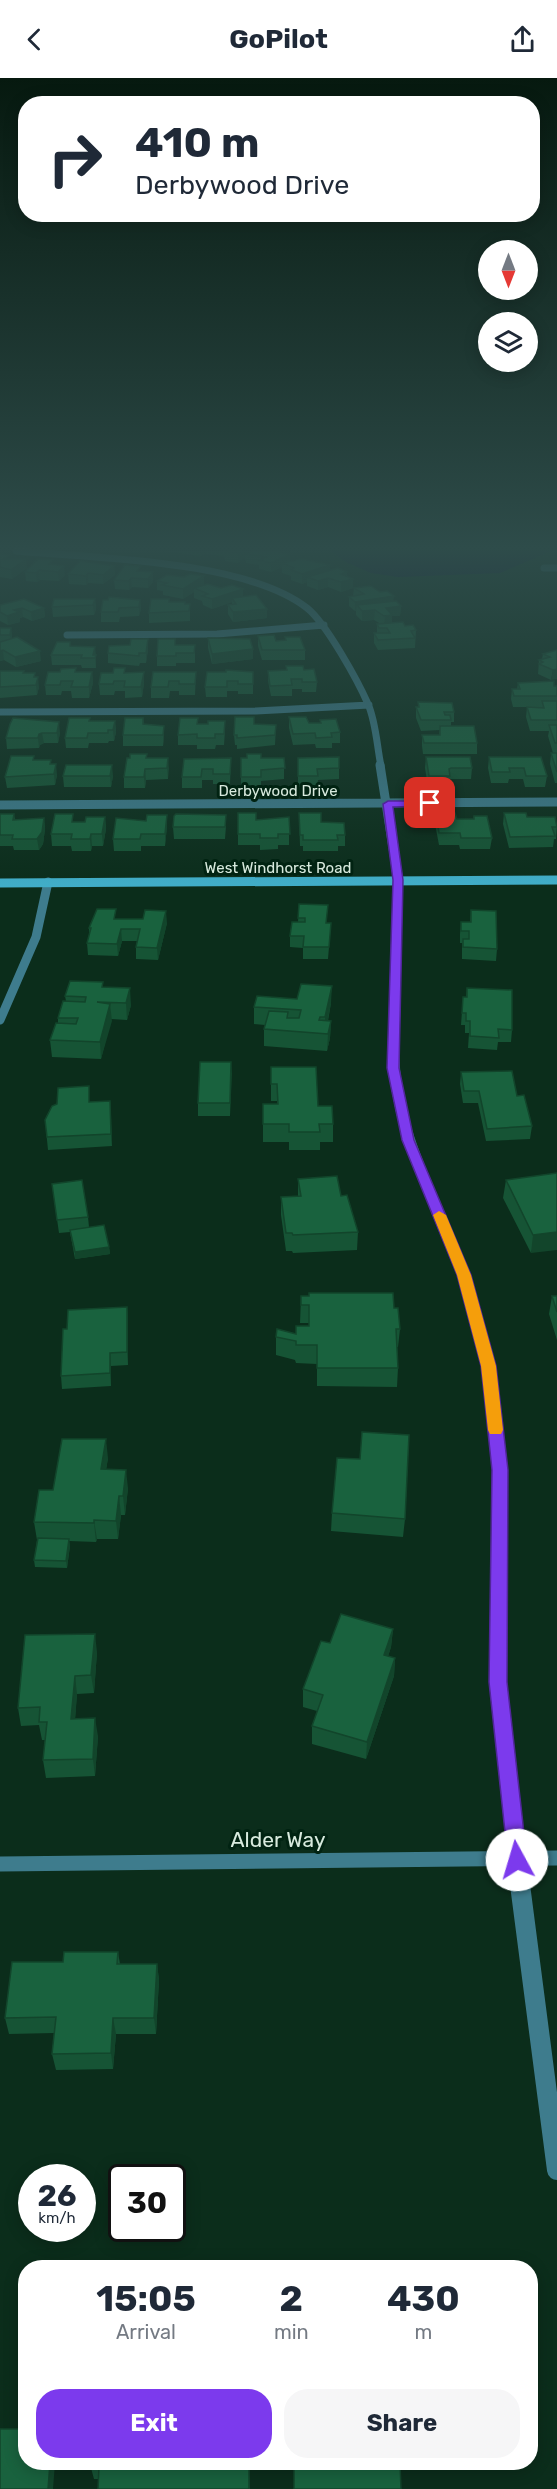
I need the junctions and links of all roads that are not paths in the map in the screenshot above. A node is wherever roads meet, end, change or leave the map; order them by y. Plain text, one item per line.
1 (346, 664) edge
2 (369, 705) junction
3 (0, 712) edge
4 (557, 802) edge
5 (388, 804) junction
6 (0, 805) edge
7 (398, 880) junction
8 (557, 880) edge
9 (48, 882) junction
10 (0, 883) edge
11 (0, 1020) edge
12 (557, 1858) edge
13 (517, 1860) junction
14 (0, 1864) edge
15 (557, 2170) edge

1 - 2 street
2 - 3 street
2 - 5 street
4 - 5 street, Derbywood Drive
5 - 6 street, Derbywood Drive
5 - 7 street
7 - 8 street, West Windhorst Road
7 - 9 street, West Windhorst Road
7 - 13 street
9 - 10 street, West Windhorst Road
9 - 11 street
12 - 13 street, Alder Way
13 - 14 street, Alder Way
13 - 15 street

